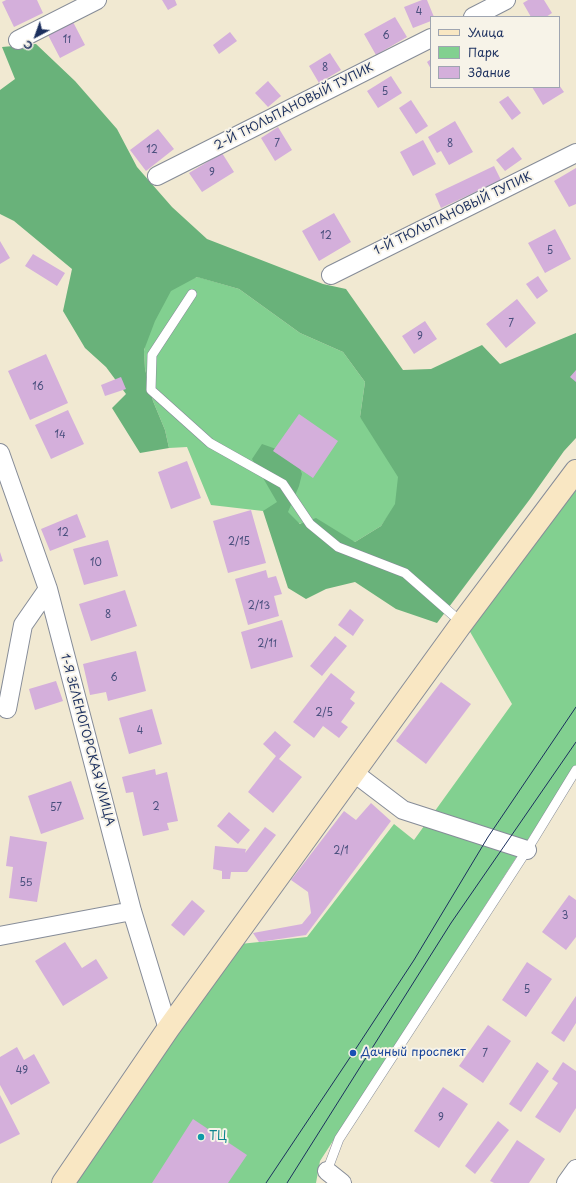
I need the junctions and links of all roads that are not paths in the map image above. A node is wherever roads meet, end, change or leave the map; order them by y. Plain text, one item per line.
1 (97, 0) edge
2 (506, 0) edge
3 (475, 16) edge
4 (430, 39) edge
5 (18, 40) dead end
6 (576, 153) edge
7 (157, 176) dead end
8 (331, 275) dead end
9 (192, 294) dead end
10 (0, 453) edge
11 (576, 471) edge
12 (48, 589) junction
13 (462, 622) junction
14 (7, 709) dead end
15 (576, 770) edge
16 (353, 772) junction
17 (527, 850) junction
18 (132, 911) junction
19 (0, 936) edge
20 (168, 1029) junction
21 (576, 1169) edge
22 (327, 1171) joint
23 (63, 1183) edge
24 (342, 1183) edge
25 (566, 1183) edge

1 - 5 street
2 - 3 street
4 - 7 street, 2-Й ТЮЛЬПАНОВЫЙ ТУПИК
6 - 8 street, 1-Й ТЮЛЬПАНОВЫЙ ТУПИК
9 - 13 lane
10 - 12 street, 1-Я ЗЕЛЕНОГОРСКАЯ УЛИЦА
11 - 13 main road
12 - 14 street
12 - 18 street, 1-Я ЗЕЛЕНОГОРСКАЯ УЛИЦА
13 - 16 main road
15 - 17 lane
16 - 17 street
16 - 20 main road
17 - 22 lane
18 - 19 street
18 - 20 street, 1-Я ЗЕЛЕНОГОРСКАЯ УЛИЦА
20 - 23 main road
21 - 25 street
22 - 24 street

